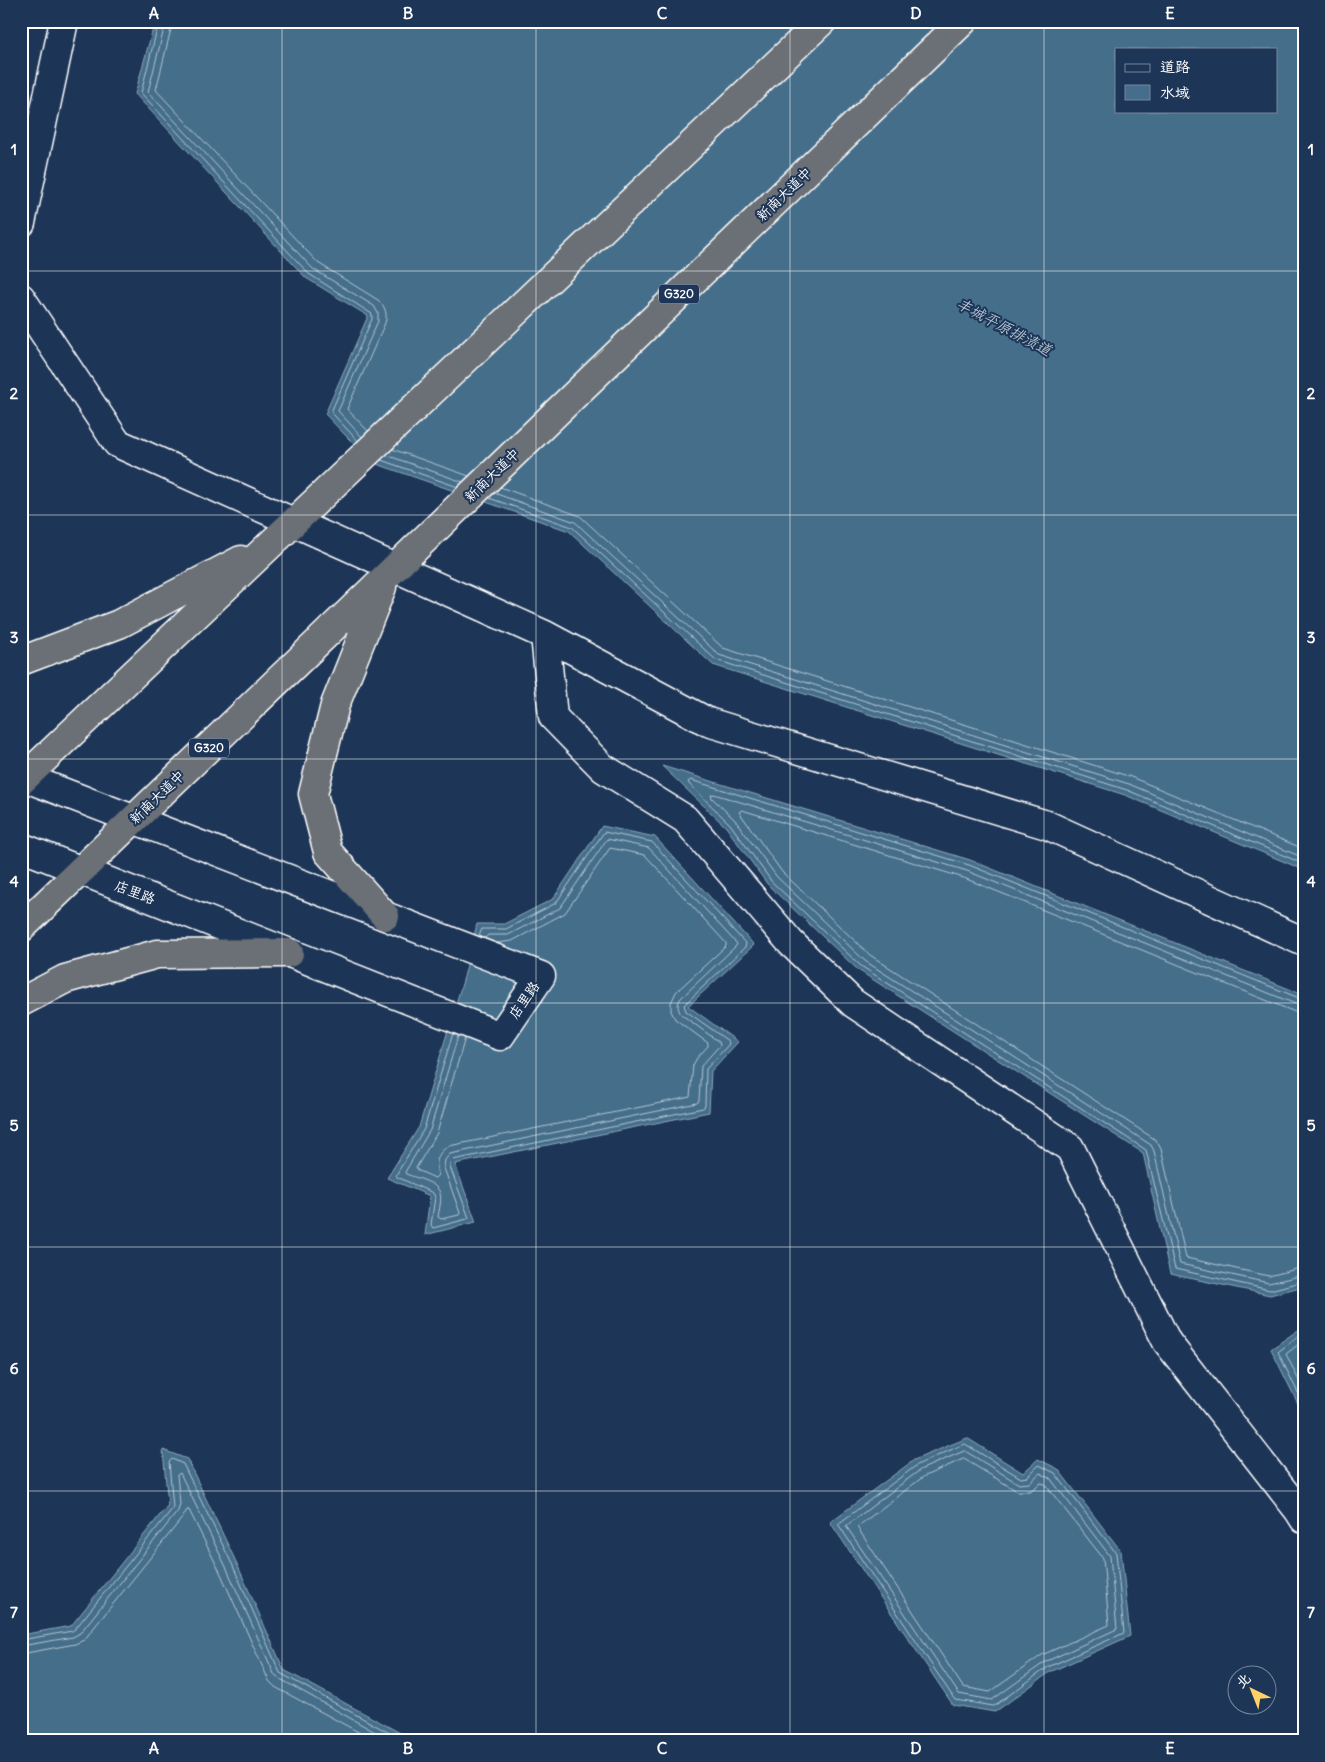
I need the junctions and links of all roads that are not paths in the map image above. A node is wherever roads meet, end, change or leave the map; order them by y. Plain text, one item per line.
1 (64, 21) edge
2 (822, 21) edge
3 (963, 21) edge
4 (21, 223) edge
5 (21, 298) edge
6 (294, 522) junction
7 (269, 546) junction
8 (390, 573) junction
9 (546, 636) junction
10 (21, 661) edge
11 (22, 778) edge
12 (134, 819) junction
13 (21, 847) edge
14 (80, 871) junction
15 (385, 916) junction
16 (21, 928) edge
17 (1304, 942) edge
18 (289, 953) junction
19 (21, 1002) edge
20 (1304, 1519) edge

1 - 4 street
2 - 6 highway
3 - 8 highway, 新南大道中 / G320
5 - 6 street
6 - 7 highway
6 - 8 street
7 - 10 highway
7 - 11 highway
8 - 9 street
8 - 12 highway, 新南大道中 / G320
8 - 15 highway
9 - 17 street
9 - 20 street
11 - 12 street, 店里路
12 - 14 highway, 新南大道中 / G320
12 - 15 street, 店里路
13 - 14 street, 店里路
14 - 16 highway, 新南大道中 / G320
14 - 18 street, 店里路
15 - 18 street, 店里路
18 - 19 highway

